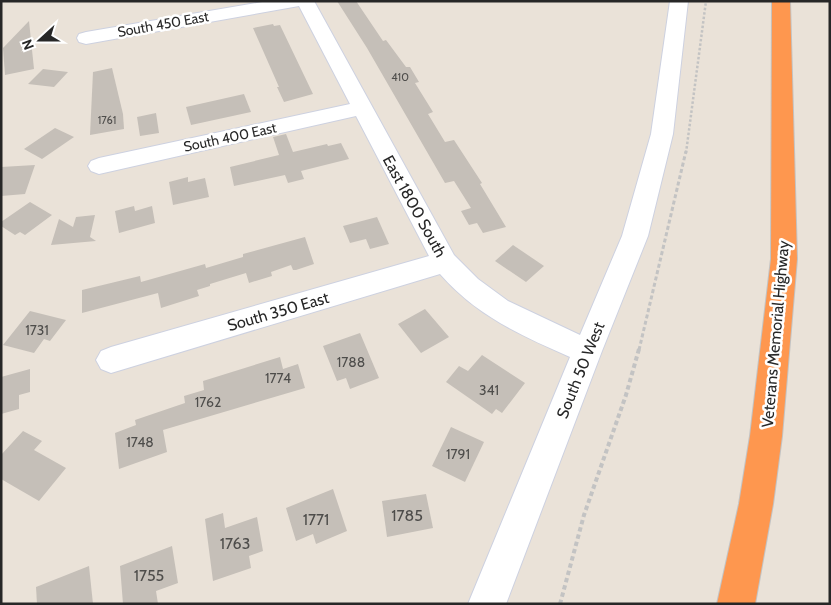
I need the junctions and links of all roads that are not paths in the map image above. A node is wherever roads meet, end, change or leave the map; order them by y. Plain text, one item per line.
1 (300, 1) edge
2 (305, 1) edge
3 (680, 1) edge
4 (781, 1) edge
5 (86, 38) dead end
6 (362, 108) junction
7 (99, 166) dead end
8 (445, 262) junction
9 (587, 350) junction
10 (111, 360) dead end
11 (756, 504) junction
12 (487, 604) edge
13 (716, 604) edge
14 (736, 604) edge

1 - 5 street, South 450 East
2 - 6 street, East 1800 South
3 - 9 street, South 50 West
4 - 11 highway, Veterans Memorial Highway
6 - 7 street, South 400 East
6 - 8 street, East 1800 South
8 - 9 street, East 1800 South
8 - 10 street, South 350 East
9 - 12 street, South 50 West
11 - 13 highway
11 - 14 highway, Veterans Memorial Highway

